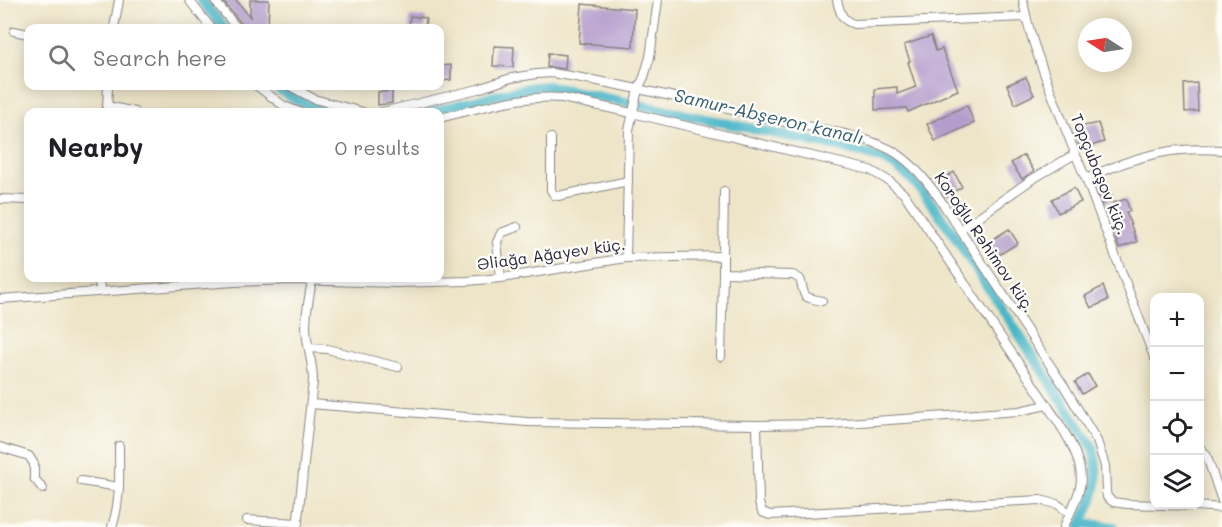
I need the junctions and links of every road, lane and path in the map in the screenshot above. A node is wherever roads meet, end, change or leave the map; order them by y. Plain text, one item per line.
1 (119, 0) edge
2 (189, 0) edge
3 (214, 0) edge
4 (658, 0) edge
5 (837, 0) edge
6 (1023, 0) edge
7 (1026, 17) junction
8 (115, 24) edge
9 (208, 24) edge
10 (234, 24) edge
11 (14, 31) dead end
12 (24, 33) edge
13 (638, 89) junction
14 (108, 90) edge
15 (262, 90) edge
16 (297, 90) edge
17 (107, 108) edge
18 (289, 108) edge
19 (348, 108) edge
20 (399, 108) edge
21 (632, 113) junction
22 (444, 117) edge
23 (551, 138) dead end
24 (1222, 150) edge
25 (1075, 154) junction
26 (1086, 179) junction
27 (628, 181) junction
28 (724, 191) dead end
29 (0, 199) edge
30 (24, 200) edge
31 (517, 227) dead end
32 (960, 230) junction
33 (723, 256) junction
34 (626, 258) junction
35 (723, 273) junction
36 (501, 279) junction
37 (99, 282) edge
38 (234, 282) edge
39 (312, 282) edge
40 (416, 282) edge
41 (100, 291) junction
42 (0, 299) edge
43 (822, 301) dead end
44 (1151, 347) edge
45 (309, 348) junction
46 (721, 357) dead end
47 (398, 367) dead end
48 (311, 404) junction
49 (1047, 405) junction
50 (757, 425) junction
51 (119, 446) dead end
52 (0, 447) edge
53 (1204, 452) edge
54 (81, 481) dead end
55 (119, 486) junction
56 (43, 489) dead end
57 (1222, 501) edge
58 (1222, 508) edge
59 (1070, 513) junction
60 (247, 520) dead end
61 (297, 525) edge
62 (112, 527) edge
63 (1064, 527) edge

1 - 8 street
2 - 9 street
3 - 10 street
4 - 13 street
5 - 7 street
6 - 7 street, Topçubaşov küç.
7 - 25 street, Topçubaşov küç.
11 - 12 street
13 - 20 street, Koroğlu Rəhimov küç.
13 - 21 street
13 - 32 street, Koroğlu Rəhimov küç.
14 - 17 street
15 - 18 street
16 - 19 street
21 - 22 street
21 - 27 street
21 - 49 street
23 - 27 street
24 - 26 street
25 - 26 street, Topçubaşov küç.
25 - 32 street
26 - 44 street, Topçubaşov küç.
27 - 34 street
28 - 33 street
29 - 30 street
31 - 36 street
32 - 58 street, Koroğlu Rəhimov küç.
33 - 34 street, Əliağa Ağayev küç.
33 - 35 street
34 - 36 street, Əliağa Ağayev küç.
35 - 43 street
35 - 46 street
36 - 40 street, Əliağa Ağayev küç.
37 - 41 street
38 - 41 street, Əliağa Ağayev küç.
39 - 45 street
41 - 42 street, Əliağa Ağayev küç.
45 - 47 street
45 - 48 street
48 - 50 street
48 - 61 street
49 - 50 street
49 - 59 street
50 - 59 street
51 - 55 street
52 - 56 street
53 - 57 street
54 - 55 street
55 - 62 street
59 - 63 street
60 - 61 street

